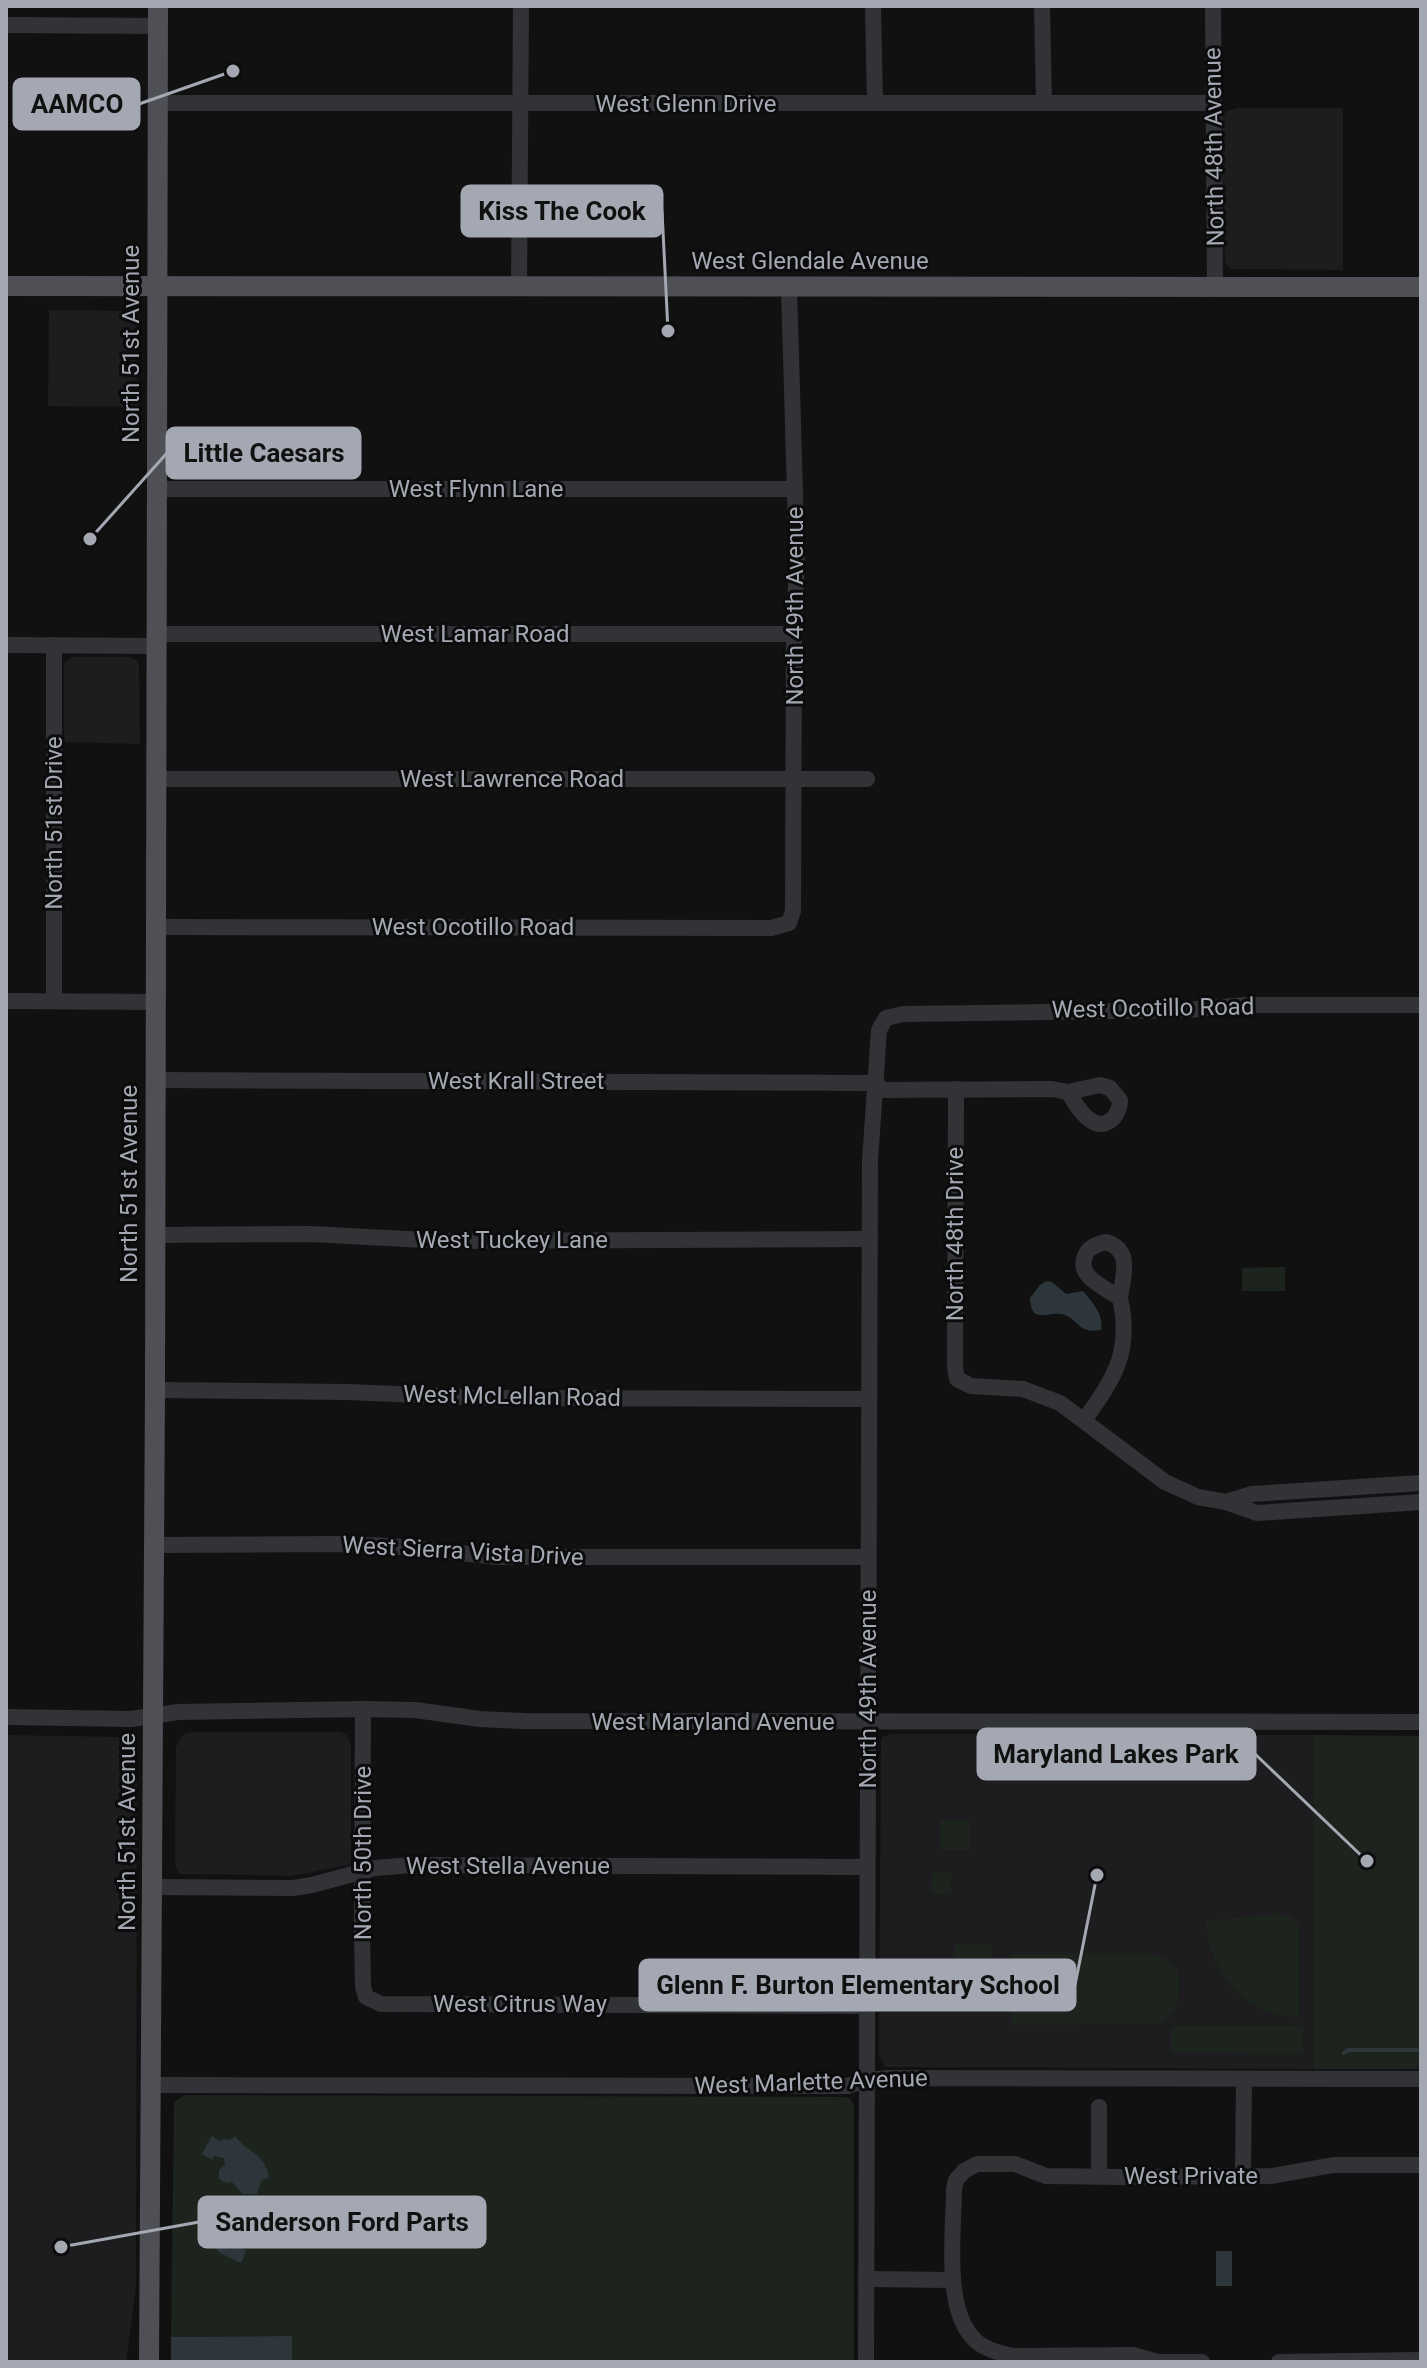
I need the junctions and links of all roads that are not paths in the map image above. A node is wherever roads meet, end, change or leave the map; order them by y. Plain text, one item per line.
1 (521, 6) edge
2 (873, 6) edge
3 (1042, 6) edge
4 (1213, 6) edge
5 (158, 16) edge
6 (6, 25) edge
7 (159, 103) junction
8 (875, 103) junction
9 (1044, 103) junction
10 (1213, 103) junction
11 (520, 104) junction
12 (6, 286) edge
13 (519, 287) junction
14 (1215, 287) junction
15 (1421, 287) edge
16 (157, 288) junction
17 (789, 288) junction
18 (157, 489) junction
19 (795, 489) junction
20 (794, 634) junction
21 (157, 640) junction
22 (6, 645) edge
23 (54, 645) junction
24 (156, 779) junction
25 (795, 779) junction
26 (867, 779) dead end
27 (789, 923) joint
28 (156, 927) junction
29 (6, 1001) edge
30 (54, 1001) junction
31 (155, 1002) junction
32 (1421, 1005) edge
33 (886, 1018) joint
34 (155, 1080) junction
35 (876, 1086) junction
36 (956, 1089) junction
37 (1068, 1092) dead end
38 (155, 1235) junction
39 (870, 1239) junction
40 (1120, 1298) dead end
41 (155, 1390) junction
42 (869, 1399) junction
43 (1085, 1419) junction
44 (1421, 1483) edge
45 (1226, 1502) junction
46 (1421, 1502) edge
47 (154, 1545) junction
48 (868, 1557) junction
49 (363, 1709) junction
50 (154, 1715) junction
51 (6, 1717) edge
52 (868, 1721) junction
53 (1421, 1722) edge
54 (867, 1867) junction
55 (362, 1872) junction
56 (153, 1887) junction
57 (366, 1997) joint
58 (867, 2006) junction
59 (1244, 2079) junction
60 (1421, 2079) edge
61 (867, 2080) junction
62 (153, 2085) junction
63 (1099, 2107) dead end
64 (1421, 2165) edge
65 (1099, 2176) junction
66 (1243, 2176) junction
67 (866, 2279) junction
68 (953, 2280) junction
69 (1421, 2360) edge
70 (149, 2362) edge
71 (866, 2362) edge
72 (1202, 2362) edge
73 (1279, 2362) edge

1 - 11 street
2 - 8 street
3 - 9 street
4 - 10 street, North 48th Avenue
5 - 6 street
5 - 7 main road, North 51st Avenue
7 - 11 street, West Glenn Drive
7 - 16 main road, North 51st Avenue
8 - 9 street, West Glenn Drive
8 - 11 street, West Glenn Drive
9 - 10 street, West Glenn Drive
10 - 14 street, North 48th Avenue
11 - 13 street
12 - 16 main road, West Glendale Avenue
13 - 16 main road, West Glendale Avenue
13 - 17 main road, West Glendale Avenue
14 - 15 main road, West Glendale Avenue
14 - 17 main road, West Glendale Avenue
16 - 18 main road, North 51st Avenue
17 - 19 street, North 49th Avenue
18 - 19 street, West Flynn Lane
18 - 21 main road, North 51st Avenue
19 - 20 street, North 49th Avenue
20 - 21 street, West Lamar Road
20 - 25 street, North 49th Avenue
21 - 23 street, West Lamar Road
21 - 24 main road, North 51st Avenue
22 - 23 street, West Lamar Road
23 - 30 street, North 51st Drive
24 - 25 street, West Lawrence Road
24 - 28 main road, North 51st Avenue
25 - 26 street, West Lawrence Road
25 - 27 street, North 49th Avenue
27 - 28 street, West Ocotillo Road
28 - 31 main road, North 51st Avenue
29 - 30 street
30 - 31 street
31 - 34 main road, North 51st Avenue
32 - 33 street, West Ocotillo Road
33 - 35 street, North 49th Avenue
34 - 35 street, West Krall Street
34 - 38 main road, North 51st Avenue
35 - 36 street, West Krall Street
35 - 39 street, North 49th Avenue
36 - 37 street, West Krall Street
36 - 43 street, North 48th Drive
38 - 39 street, West Tuckey Lane
38 - 41 main road, North 51st Avenue
39 - 42 street, North 49th Avenue
40 - 43 street
41 - 42 street, West McLellan Road
41 - 47 main road, North 51st Avenue
42 - 48 street, North 49th Avenue
43 - 45 street
44 - 45 street
45 - 46 street
47 - 48 street, West Sierra Vista Drive
47 - 50 main road, North 51st Avenue
48 - 52 street, North 49th Avenue
49 - 50 street, West Maryland Avenue
49 - 52 street, West Maryland Avenue
49 - 55 street, North 50th Drive
50 - 51 street, West Maryland Avenue
50 - 56 main road, North 51st Avenue
52 - 53 street, West Maryland Avenue
52 - 54 street, North 49th Avenue
54 - 55 street, West Stella Avenue
54 - 58 street, North 49th Avenue
55 - 56 street, West Stella Avenue
55 - 57 street, North 50th Drive
56 - 62 main road, North 51st Avenue
57 - 58 street, West Citrus Way
58 - 61 street, North 49th Avenue
59 - 60 street, West Marlette Avenue
59 - 61 street, West Marlette Avenue
59 - 66 street
61 - 62 street, West Marlette Avenue
61 - 67 street, North 49th Avenue
62 - 70 main road, North 51st Avenue
63 - 65 street
64 - 66 street, West Private
65 - 66 street, West Private
65 - 68 street, West Private
67 - 68 street
67 - 71 street, North 49th Avenue
68 - 72 street
69 - 73 street

